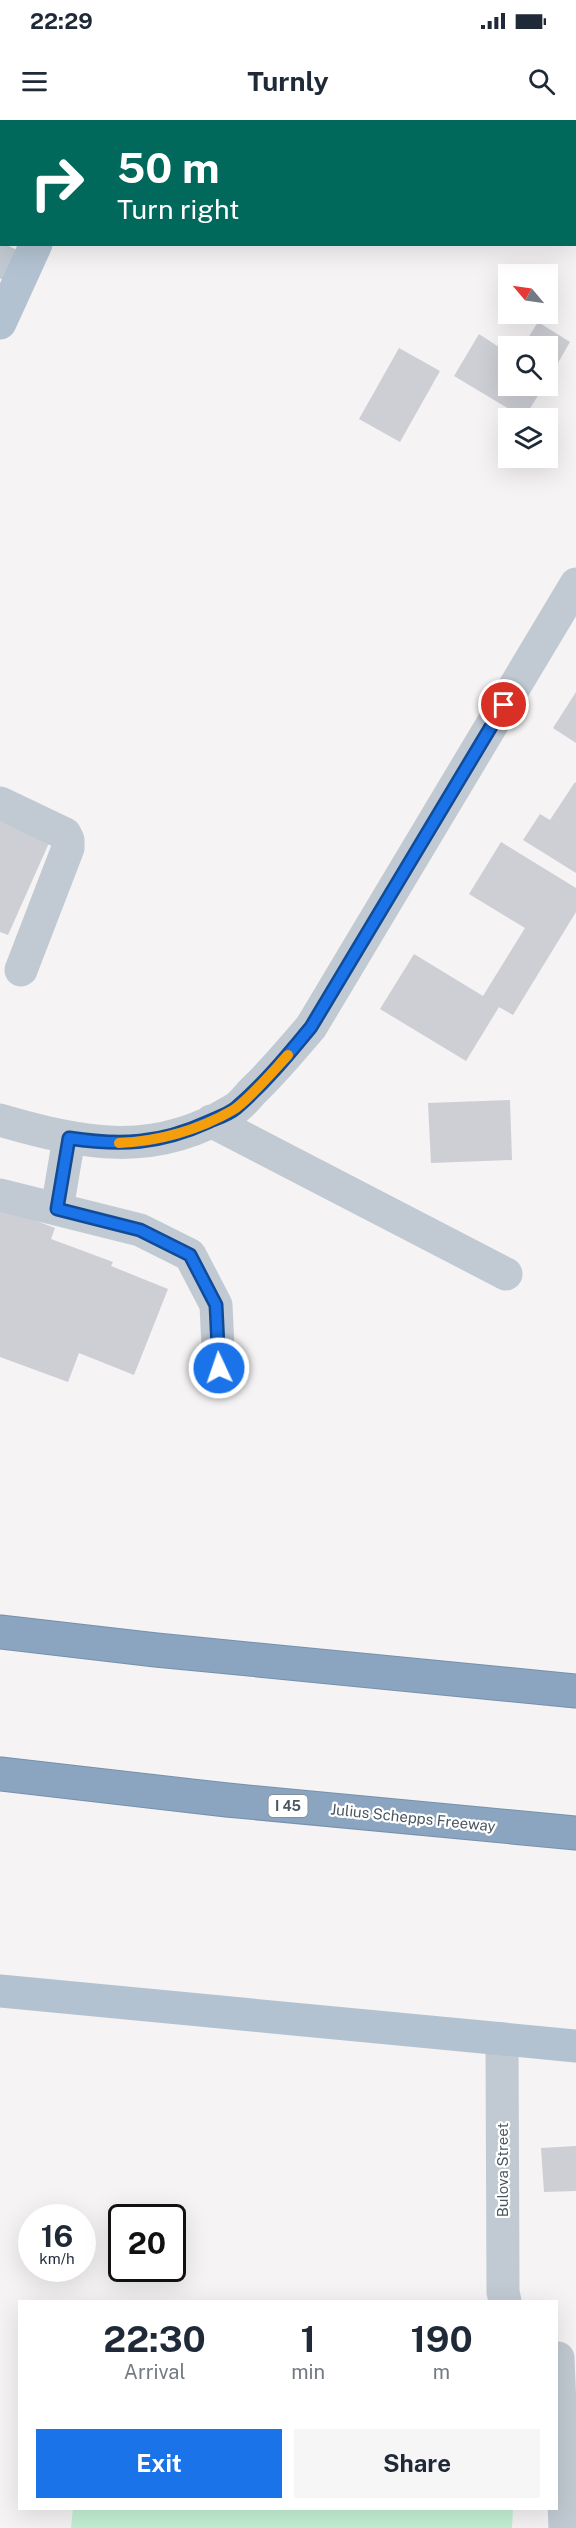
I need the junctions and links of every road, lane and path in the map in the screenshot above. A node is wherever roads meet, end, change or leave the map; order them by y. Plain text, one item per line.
1 (20, 259) edge
2 (0, 323) edge
3 (576, 584) edge
4 (0, 803) edge
5 (21, 970) dead end
6 (223, 1115) junction
7 (0, 1120) edge
8 (69, 1138) junction
9 (0, 1195) edge
10 (57, 1209) junction
11 (506, 1274) dead end
12 (219, 1368) dead end
13 (0, 1632) edge
14 (576, 1690) edge
15 (0, 1774) edge
16 (576, 1833) edge
17 (0, 1991) edge
18 (502, 2039) junction
19 (576, 2046) edge
20 (505, 2300) edge
21 (564, 2360) edge
22 (565, 2528) edge

1 - 2 main road
3 - 6 street
4 - 5 street
6 - 8 street
6 - 11 street
7 - 8 street
8 - 10 street
9 - 10 street
10 - 12 street
13 - 14 highway
15 - 16 highway, Julius Schepps Freeway / I 45
17 - 18 main road
18 - 19 main road
18 - 20 street, Bulova Street
21 - 22 street

